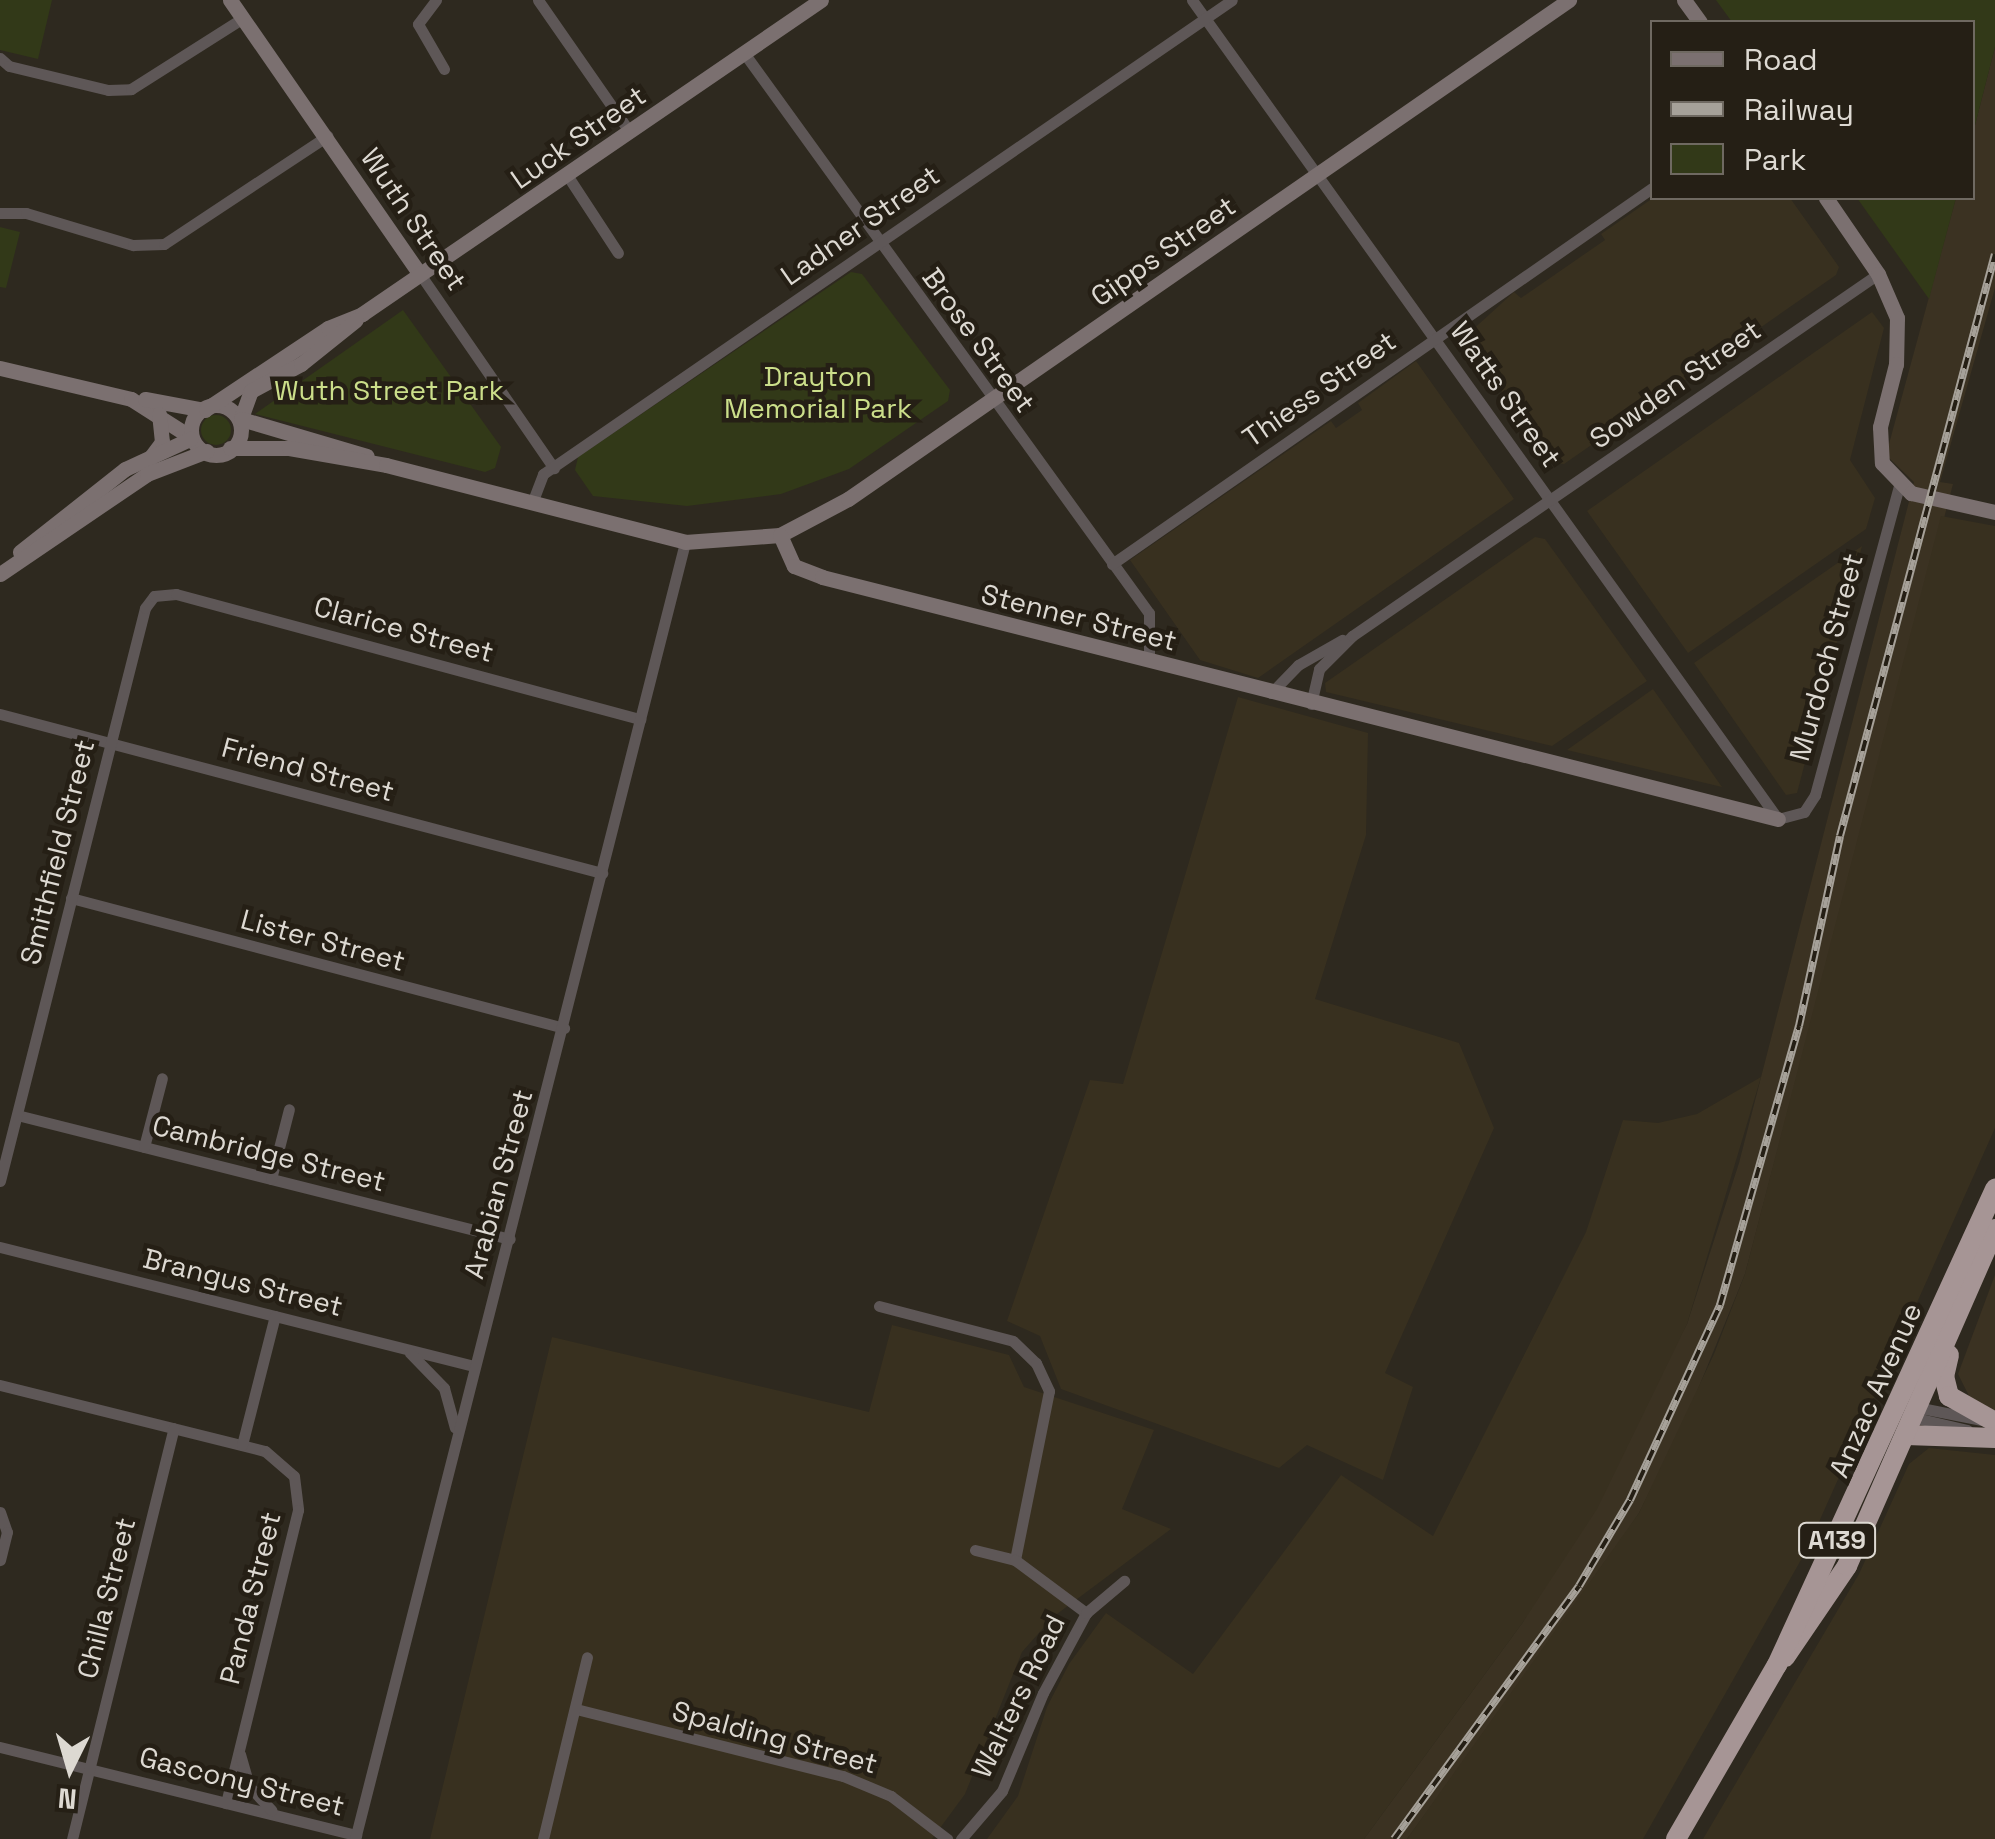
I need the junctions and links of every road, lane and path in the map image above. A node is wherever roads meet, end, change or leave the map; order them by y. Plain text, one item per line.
1 (230, 0) edge
2 (436, 0) edge
3 (538, 0) edge
4 (821, 0) edge
5 (1192, 0) edge
6 (1232, 0) edge
7 (1569, 0) edge
8 (243, 18) junction
9 (1205, 18) junction
10 (744, 53) junction
11 (3, 64) edge
12 (444, 68) dead end
13 (630, 131) junction
14 (327, 136) junction
15 (1320, 172) junction
16 (566, 176) junction
17 (1650, 189) edge
18 (1827, 200) edge
19 (0, 212) edge
20 (877, 244) junction
21 (618, 253) dead end
22 (420, 274) junction
23 (1878, 274) junction
24 (362, 314) junction
25 (1436, 338) junction
26 (0, 368) edge
27 (131, 399) junction
28 (992, 400) junction
29 (206, 410) junction
30 (159, 414) junction
31 (241, 419) junction
32 (190, 438) junction
33 (230, 448) junction
34 (207, 451) junction
35 (150, 458) junction
36 (386, 465) junction
37 (554, 468) junction
38 (1899, 486) junction
39 (1551, 501) junction
40 (532, 503) junction
41 (1995, 512) edge
42 (780, 535) junction
43 (685, 542) junction
44 (1112, 564) junction
45 (0, 574) edge
46 (154, 596) joint
47 (1352, 636) junction
48 (1149, 661) junction
49 (1270, 694) junction
50 (1311, 704) junction
51 (0, 714) edge
52 (640, 719) junction
53 (111, 742) junction
54 (1778, 819) junction
55 (602, 873) junction
56 (71, 898) junction
57 (564, 1028) junction
58 (162, 1078) dead end
59 (289, 1110) dead end
60 (16, 1115) junction
61 (144, 1147) junction
62 (271, 1179) junction
63 (0, 1182) edge
64 (1995, 1190) edge
65 (1995, 1228) edge
66 (510, 1238) junction
67 (0, 1247) edge
68 (879, 1306) dead end
69 (275, 1316) junction
70 (1955, 1318) junction
71 (395, 1346) junction
72 (474, 1366) junction
73 (0, 1385) edge
74 (1906, 1415) junction
75 (1995, 1422) edge
76 (174, 1428) junction
77 (455, 1438) junction
78 (1995, 1438) edge
79 (242, 1445) junction
80 (0, 1512) edge
81 (975, 1550) dead end
82 (0, 1560) edge
83 (1015, 1560) junction
84 (1124, 1581) dead end
85 (1086, 1612) junction
86 (587, 1656) dead end
87 (576, 1709) junction
88 (240, 1745) junction
89 (0, 1746) edge
90 (90, 1769) junction
91 (226, 1803) junction
92 (281, 1816) junction
93 (356, 1837) edge
94 (72, 1839) edge
95 (543, 1839) edge
96 (947, 1839) edge
97 (961, 1839) edge
98 (1676, 1839) edge

1 - 8 main road, Wuth Street
2 - 12 street
3 - 13 street
4 - 10 main road, Luck Street
5 - 9 street, Watts Street
6 - 9 street, Ladner Street
7 - 15 main road, Gipps Street
8 - 11 street
8 - 14 main road, Wuth Street
9 - 15 street, Watts Street
9 - 20 street, Ladner Street
10 - 13 main road, Luck Street
10 - 20 street, Brose Street
13 - 16 main road, Luck Street
14 - 19 street
14 - 22 main road, Wuth Street
15 - 25 street, Watts Street
15 - 28 main road, Gipps Street
16 - 21 street
16 - 22 main road, Luck Street
17 - 25 street, Thiess Street
18 - 23 main road
20 - 28 street, Brose Street
20 - 37 street, Ladner Street
22 - 24 main road, Luck Street
22 - 37 street, Wuth Street
23 - 38 main road
23 - 39 street, Sowden Street
24 - 29 main road, Luck Street
24 - 31 main road, Luck Street
25 - 39 street, Watts Street
25 - 44 street, Thiess Street
26 - 27 main road
27 - 29 main road
27 - 30 main road
28 - 42 main road, Gipps Street
28 - 44 street, Brose Street
29 - 31 main road
29 - 32 main road
30 - 32 main road
30 - 35 main road
31 - 33 main road
31 - 36 main road
32 - 34 main road
32 - 35 main road
33 - 34 main road
33 - 36 main road
34 - 45 main road
35 - 45 main road
36 - 40 main road
37 - 40 street, Ladner Street
38 - 41 main road
38 - 54 street, Murdoch Street
39 - 47 street, Sowden Street
39 - 54 street, Watts Street
40 - 43 main road
42 - 43 main road
42 - 48 main road, Stenner Street
43 - 52 street, Arabian Street
44 - 48 street, Brose Street
46 - 52 street, Clarice Street
46 - 53 street, Smithfield Street
47 - 49 street, Sowden Street
47 - 50 street, Sowden Street
48 - 49 main road, Stenner Street
49 - 50 main road, Stenner Street
50 - 54 main road, Stenner Street
51 - 53 street, Friend Street
52 - 55 street, Arabian Street
53 - 55 street, Friend Street
53 - 56 street, Smithfield Street
55 - 57 street, Arabian Street
56 - 57 street, Lister Street
56 - 60 street, Smithfield Street
57 - 66 street, Arabian Street
58 - 61 street
59 - 62 street
60 - 61 street, Cambridge Street
60 - 63 street, Smithfield Street
61 - 62 street, Cambridge Street
62 - 66 street, Cambridge Street
64 - 74 highway, Anzac Avenue / A139
65 - 70 highway, Anzac Avenue / A139
66 - 72 street, Arabian Street
67 - 69 street, Brangus Street
68 - 83 street
69 - 71 street, Brangus Street
69 - 79 street
70 - 74 highway, Anzac Avenue / A139
70 - 75 highway
71 - 72 street, Brangus Street
71 - 77 street
72 - 77 street, Arabian Street
73 - 76 street, Panda Street
74 - 75 street
74 - 78 highway
74 - 98 highway, Anzac Avenue / A139
76 - 79 street, Panda Street
76 - 90 street, Chilla Street
77 - 93 street, Arabian Street
79 - 88 street, Panda Street
80 - 82 street
81 - 83 street
83 - 85 street
84 - 85 street, Walters Road
85 - 97 street, Walters Road
86 - 87 street
87 - 95 street
87 - 96 street, Spalding Street
88 - 91 street, Panda Street
88 - 92 street
89 - 90 street, Gascony Street
90 - 91 street, Gascony Street
90 - 94 street, Chilla Street
91 - 92 street, Gascony Street
92 - 93 street, Gascony Street

